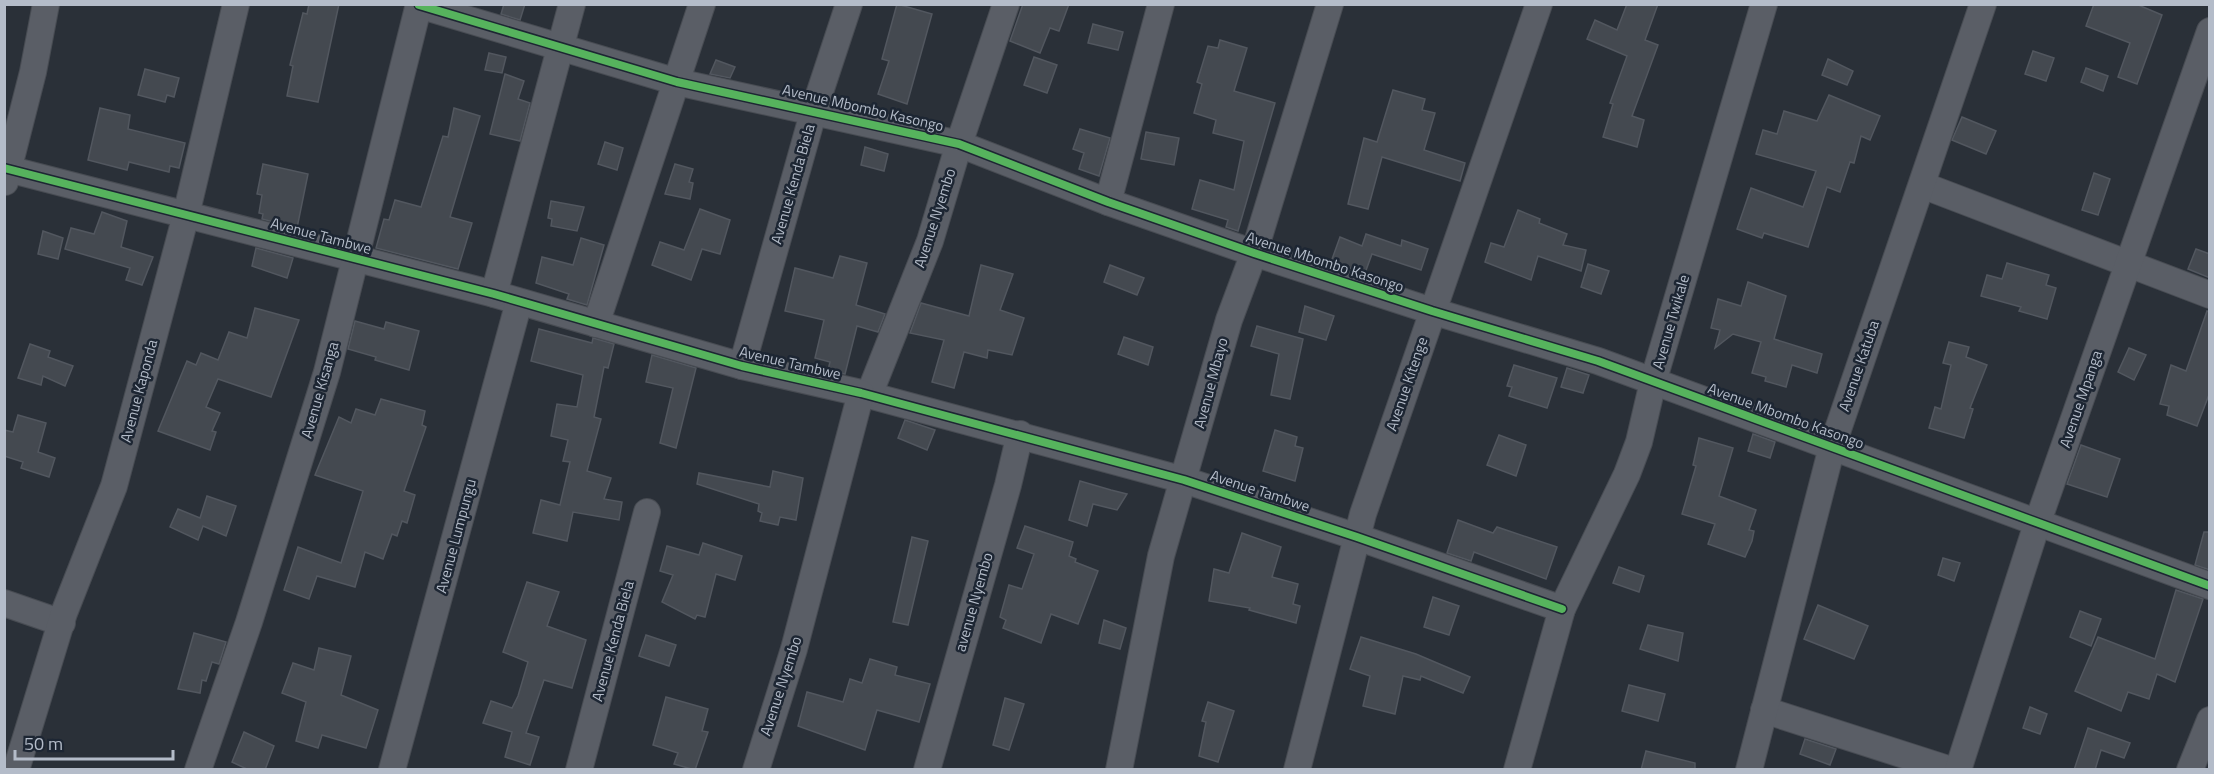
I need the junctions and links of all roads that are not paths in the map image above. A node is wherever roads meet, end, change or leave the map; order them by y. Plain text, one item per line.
1 (46, 4) edge
2 (236, 4) edge
3 (572, 4) edge
4 (702, 4) edge
5 (849, 4) edge
6 (1006, 4) edge
7 (1161, 4) edge
8 (1330, 4) edge
9 (1539, 4) edge
10 (1764, 4) edge
11 (1983, 4) edge
12 (419, 5) edge
13 (2210, 31) edge
14 (561, 47) junction
15 (677, 82) junction
16 (814, 110) junction
17 (959, 144) junction
18 (6, 173) edge
19 (1922, 185) junction
20 (1108, 202) junction
21 (186, 215) junction
22 (1254, 252) junction
23 (357, 260) junction
24 (2129, 262) junction
25 (494, 294) junction
26 (2210, 295) edge
27 (519, 302) junction
28 (1432, 311) junction
29 (596, 324) junction
30 (742, 366) junction
31 (1653, 382) junction
32 (865, 394) junction
33 (1020, 434) junction
34 (1832, 447) junction
35 (1184, 480) junction
36 (647, 512) dead end
37 (2037, 524) junction
38 (1357, 537) junction
39 (2210, 586) edge
40 (4, 603) edge
41 (1562, 609) junction
42 (63, 623) junction
43 (1764, 710) junction
44 (2210, 720) edge
45 (16, 770) edge
46 (198, 770) edge
47 (392, 770) edge
48 (579, 770) edge
49 (756, 770) edge
50 (927, 770) edge
51 (1119, 770) edge
52 (1297, 770) edge
53 (1517, 770) edge
54 (1749, 770) edge
55 (1951, 770) edge
56 (1958, 770) edge
57 (2190, 770) edge

1 - 18 street
2 - 21 street, Avenue Kaponda
3 - 14 street
4 - 15 street
5 - 16 street, Avenue Kenda Biela
6 - 17 street, Avenue Nyembo
7 - 20 street
8 - 22 street, Avenue Mbayo
9 - 28 street, Avenue Kitenge
10 - 31 street, Avenue Twikale
11 - 19 street, Avenue Katuba
12 - 14 street, Avenue Mbombo Kasongo
12 - 23 street, Avenue Kisanga
13 - 24 street, Avenue Mpanga
14 - 15 street, Avenue Mbombo Kasongo
14 - 25 street
15 - 16 street, Avenue Mbombo Kasongo
15 - 29 street
16 - 17 street, Avenue Mbombo Kasongo
16 - 30 street, Avenue Kenda Biela
17 - 20 street, Avenue Mbombo Kasongo
17 - 32 street, Avenue Nyembo
18 - 21 street, Avenue Tambwe
19 - 24 street
19 - 34 street, Avenue Katuba
20 - 22 street, Avenue Mbombo Kasongo
21 - 23 street, Avenue Tambwe
21 - 42 street, Avenue Kaponda
22 - 28 street, Avenue Mbombo Kasongo
22 - 35 street, Avenue Mbayo
23 - 25 street, Avenue Tambwe
23 - 46 street, Avenue Kisanga
24 - 26 street
24 - 37 street, Avenue Mpanga
25 - 27 street, Avenue Tambwe
27 - 29 street, Avenue Tambwe
27 - 47 street, Avenue Lumpungu
28 - 31 street, Avenue Mbombo Kasongo
28 - 38 street, Avenue Kitenge
29 - 30 street, Avenue Tambwe
30 - 32 street, Avenue Tambwe
31 - 34 street, Avenue Mbombo Kasongo
31 - 41 street, Avenue Twikale
32 - 33 street, Avenue Tambwe
32 - 49 street, Avenue Nyembo
33 - 35 street, Avenue Tambwe
33 - 50 street, avenue Nyembo
34 - 37 street, Avenue Mbombo Kasongo
34 - 43 street, Avenue Katuba
35 - 38 street, Avenue Tambwe
35 - 51 street, Avenue Mbayo
36 - 48 street, Avenue Kenda Biela
37 - 39 street, Avenue Mbombo Kasongo
37 - 56 street, Avenue Mpanga
38 - 41 street, Avenue Tambwe
38 - 52 street, Avenue Kitenge
40 - 42 street
41 - 53 street, Avenue Twikale
42 - 45 street, Avenue Kaponda
43 - 54 street, Avenue Katuba
43 - 55 street
44 - 57 street

